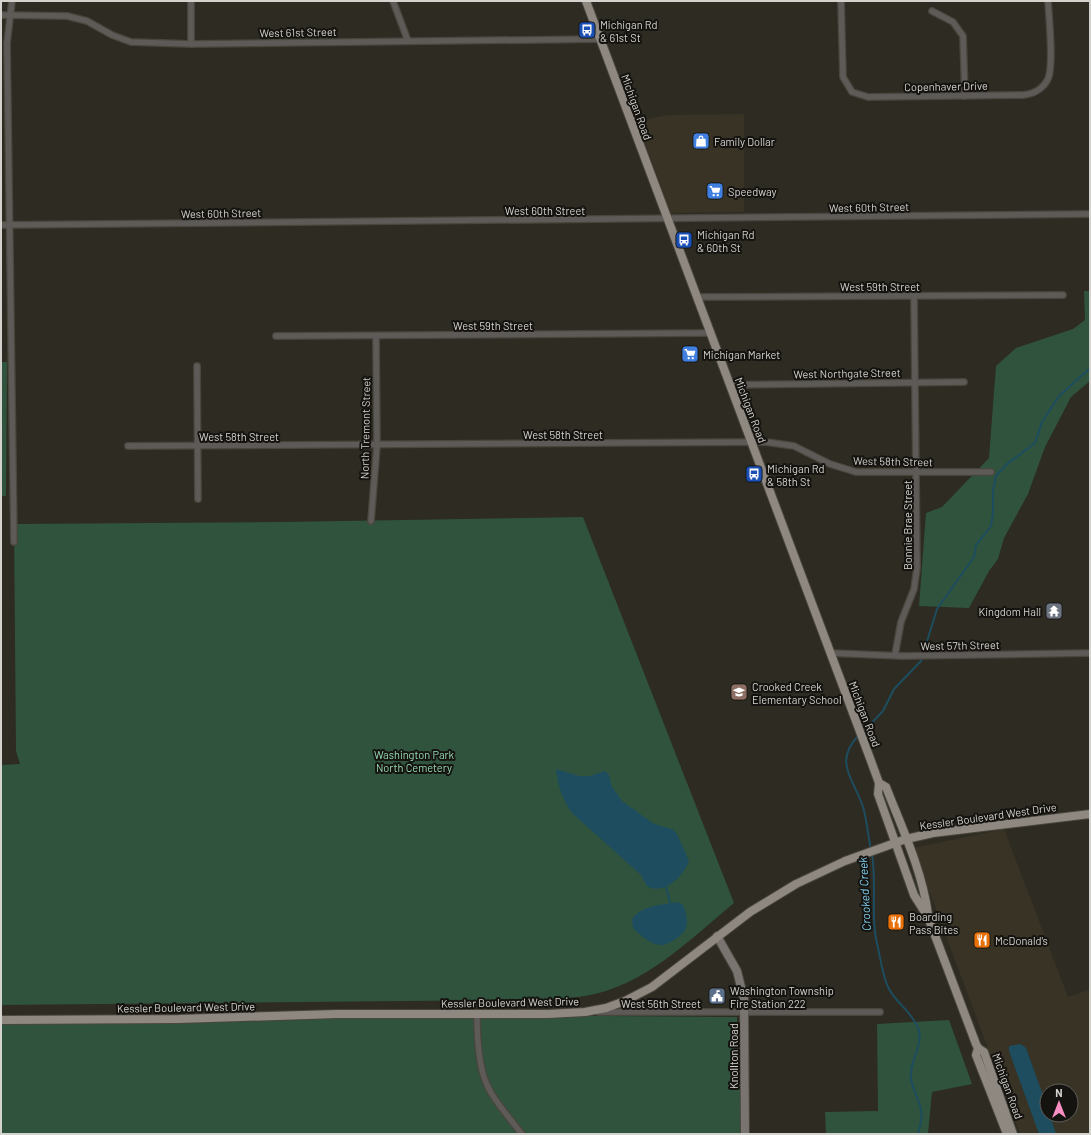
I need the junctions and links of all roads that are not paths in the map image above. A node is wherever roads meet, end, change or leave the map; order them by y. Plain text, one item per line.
1 (12, 1) edge
2 (191, 1) edge
3 (393, 1) edge
4 (586, 1) edge
5 (841, 1) edge
6 (1048, 1) edge
7 (932, 11) dead end
8 (1, 15) edge
9 (11, 15) junction
10 (600, 39) junction
11 (408, 41) junction
12 (191, 44) junction
13 (965, 96) junction
14 (1090, 214) edge
15 (667, 219) junction
16 (1, 225) edge
17 (9, 225) junction
18 (1063, 295) dead end
19 (914, 296) junction
20 (696, 297) junction
21 (710, 333) junction
22 (276, 336) dead end
23 (376, 336) junction
24 (197, 366) dead end
25 (964, 382) dead end
26 (915, 383) junction
27 (730, 385) junction
28 (752, 442) junction
29 (377, 445) junction
30 (128, 446) dead end
31 (198, 446) junction
32 (916, 472) junction
33 (991, 472) dead end
34 (198, 499) dead end
35 (371, 521) dead end
36 (14, 542) dead end
37 (830, 653) junction
38 (1090, 653) edge
39 (895, 655) junction
40 (879, 783) junction
41 (1090, 814) edge
42 (906, 839) junction
43 (896, 842) junction
44 (928, 917) junction
45 (717, 936) junction
46 (585, 1012) junction
47 (744, 1012) junction
48 (880, 1012) dead end
49 (477, 1015) junction
50 (1, 1020) edge
51 (978, 1048) junction
52 (522, 1134) edge
53 (745, 1134) edge
54 (1007, 1134) edge
55 (1013, 1134) edge

1 - 9 street
2 - 12 street
3 - 11 street
4 - 10 main road, Michigan Road
5 - 13 street, Copenhaver Drive
6 - 13 street, Copenhaver Drive
7 - 13 street
8 - 9 street, West 61st Street
9 - 12 street, West 61st Street
9 - 17 street
10 - 11 street, West 61st Street
10 - 15 main road, Michigan Road
11 - 12 street, West 61st Street
14 - 15 street, West 60th Street
15 - 17 street, West 60th Street
15 - 20 main road, Michigan Road
16 - 17 street, West 60th Street
17 - 36 street
18 - 19 street, West 59th Street
19 - 20 street, West 59th Street
19 - 26 street, Bonnie Brae Street
20 - 21 main road, Michigan Road
21 - 23 street, West 59th Street
21 - 27 main road, Michigan Road
22 - 23 street, West 59th Street
23 - 29 street, North Tremont Street
24 - 31 street
25 - 26 street, West Northgate Street
26 - 27 street, West Northgate Street
26 - 32 street, Bonnie Brae Street
27 - 28 main road, Michigan Road
28 - 29 street, West 58th Street
28 - 32 street, West 58th Street
28 - 37 main road, Michigan Road
29 - 31 street, West 58th Street
29 - 35 street, North Tremont Street
30 - 31 street, West 58th Street
31 - 34 street
32 - 33 street, West 58th Street
32 - 39 street, Bonnie Brae Street
37 - 39 street, West 57th Street
37 - 40 main road, Michigan Road
38 - 39 street, West 57th Street
40 - 42 main road, Michigan Road
40 - 43 main road, Michigan Road
41 - 42 main road, Kessler Boulevard West Drive
42 - 43 main road, Kessler Boulevard West Drive
42 - 44 main road, Michigan Road
43 - 44 main road, Michigan Road
43 - 45 main road, Kessler Boulevard West Drive
44 - 51 main road, Michigan Road
45 - 46 main road, Kessler Boulevard West Drive
45 - 47 street, Knollton Road
46 - 47 street, West 56th Street
46 - 49 main road, Kessler Boulevard West Drive
47 - 48 street, West 56th Street
47 - 53 street, Knollton Road
49 - 50 main road, Kessler Boulevard West Drive
49 - 52 street
51 - 54 main road, Michigan Road
51 - 55 main road, Michigan Road

